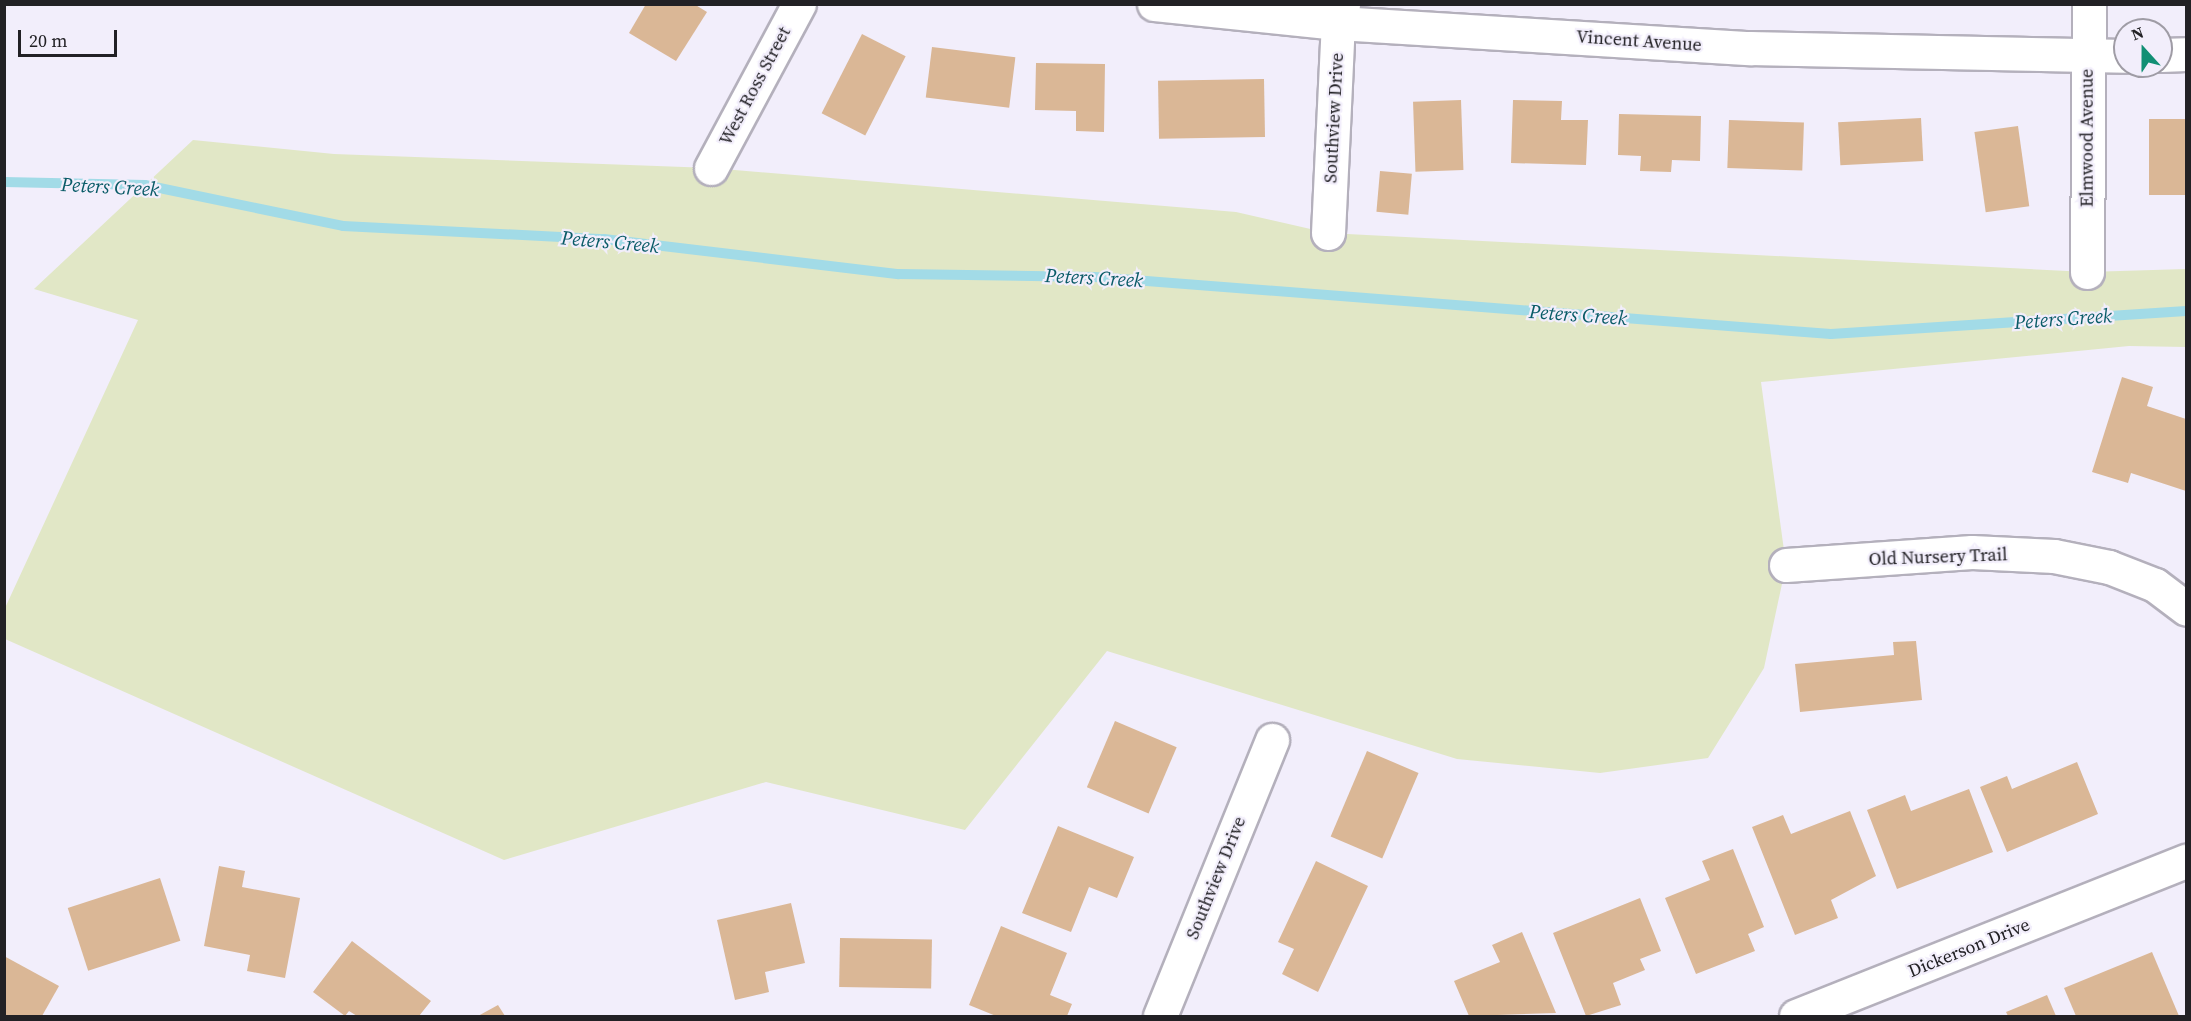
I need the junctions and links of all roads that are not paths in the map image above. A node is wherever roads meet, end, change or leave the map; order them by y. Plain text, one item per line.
1 (799, 4) edge
2 (1154, 4) edge
3 (2089, 4) edge
4 (1341, 14) edge
5 (2113, 56) edge
6 (2086, 57) junction
7 (711, 168) dead end
8 (1328, 233) dead end
9 (2087, 272) dead end
10 (1786, 565) dead end
11 (2187, 608) edge
12 (1272, 740) dead end
13 (2187, 861) edge
14 (1160, 1017) edge
15 (1796, 1017) edge

1 - 7 street, West Ross Street
2 - 4 street, Vincent Avenue
3 - 6 street, Elmwood Avenue
4 - 6 street, Vincent Avenue
4 - 8 street, Southview Drive
5 - 6 street, Vincent Avenue
6 - 9 street, Elmwood Avenue
10 - 11 street, Old Nursery Trail
12 - 14 street, Southview Drive
13 - 15 street, Dickerson Drive

